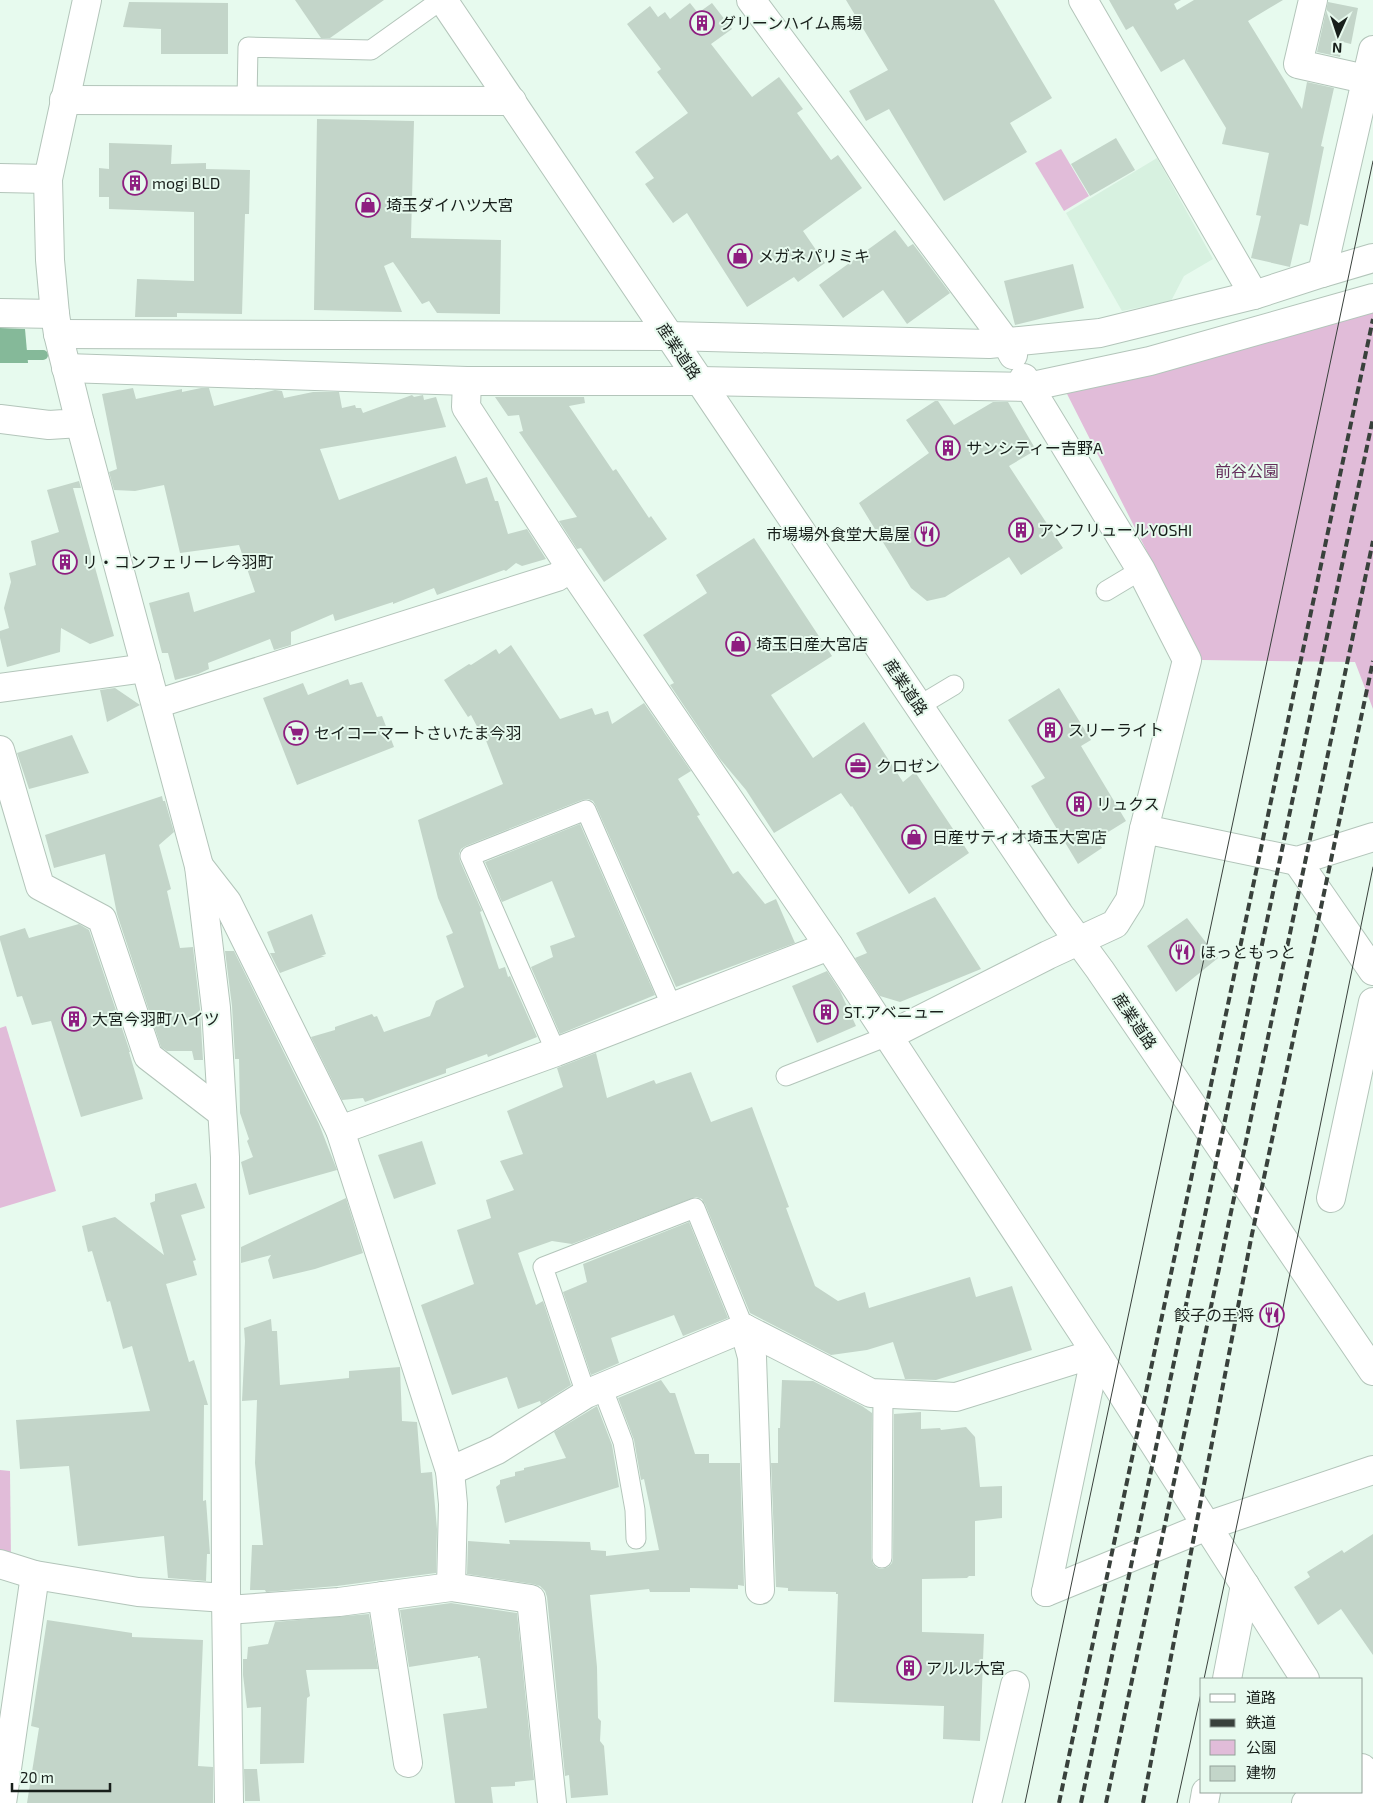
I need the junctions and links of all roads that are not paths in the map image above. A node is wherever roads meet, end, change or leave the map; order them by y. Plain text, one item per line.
1 (87, 0) edge
2 (442, 0) edge
3 (751, 0) edge
4 (1083, 0) edge
5 (1313, 0) edge
6 (1373, 50) edge
7 (1365, 79) junction
8 (64, 100) junction
9 (247, 100) junction
10 (512, 100) junction
11 (0, 178) edge
12 (48, 179) junction
13 (1373, 258) edge
14 (1322, 273) junction
15 (1254, 295) junction
16 (1373, 298) edge
17 (0, 313) edge
18 (57, 324) junction
19 (669, 336) junction
20 (1018, 366) junction
21 (66, 368) junction
22 (700, 381) junction
23 (467, 382) junction
24 (0, 419) edge
25 (80, 423) junction
26 (571, 568) junction
27 (1141, 570) junction
28 (1106, 592) dead end
29 (146, 668) junction
30 (954, 685) dead end
31 (0, 688) edge
32 (156, 704) junction
33 (919, 706) junction
34 (0, 750) edge
35 (1144, 829) junction
36 (1373, 836) edge
37 (1297, 861) junction
38 (199, 866) junction
39 (1079, 940) junction
40 (829, 946) junction
41 (1373, 971) edge
42 (1373, 1002) edge
43 (672, 1007) junction
44 (888, 1036) junction
45 (556, 1052) junction
46 (786, 1076) dead end
47 (222, 1113) junction
48 (340, 1130) junction
49 (1331, 1198) dead end
50 (744, 1328) junction
51 (1096, 1352) junction
52 (1373, 1371) edge
53 (594, 1390) junction
54 (883, 1394) junction
55 (1373, 1470) edge
56 (450, 1471) junction
57 (1207, 1526) junction
58 (636, 1539) dead end
59 (882, 1558) dead end
60 (0, 1564) edge
61 (35, 1575) junction
62 (1245, 1585) junction
63 (451, 1587) junction
64 (760, 1590) dead end
65 (382, 1596) junction
66 (227, 1604) junction
67 (1227, 1678) edge
68 (1304, 1678) edge
69 (1015, 1685) dead end
70 (408, 1763) dead end
71 (1363, 1770) edge
72 (1373, 1786) edge
73 (1373, 1797) edge
74 (2, 1803) edge
75 (229, 1803) edge
76 (552, 1803) edge
77 (987, 1803) edge
78 (1306, 1803) edge

1 - 8 street
2 - 9 lane
2 - 10 street, 産業道路
3 - 20 street
4 - 15 street
5 - 7 street
6 - 7 street
7 - 14 street
8 - 9 street
8 - 12 street
9 - 10 street
10 - 19 street, 産業道路
11 - 12 street
12 - 18 street
13 - 14 street
14 - 15 street
15 - 20 street
16 - 20 street
17 - 18 street
18 - 19 street
18 - 21 street
19 - 20 street
19 - 22 street, 産業道路
20 - 22 street
20 - 27 street
21 - 23 street
21 - 25 street
22 - 23 street
22 - 33 street, 産業道路
23 - 26 street
24 - 25 street
25 - 29 street
26 - 32 street
26 - 40 street
27 - 28 lane
27 - 35 street
29 - 31 street
29 - 32 street
30 - 33 lane
32 - 38 street
33 - 39 street, 産業道路
34 - 47 street
35 - 37 street
35 - 39 street
36 - 37 street
37 - 41 street
38 - 47 street
38 - 48 street
39 - 44 street
39 - 52 street, 産業道路
40 - 43 street
40 - 44 street
42 - 49 street
43 - 45 street
43 - 45 lane
44 - 46 lane
44 - 51 street
45 - 48 street
47 - 66 street
48 - 56 street
50 - 53 street
50 - 53 lane
50 - 54 street
50 - 64 street
51 - 54 street
51 - 57 street
51 - 57 street
53 - 56 street
53 - 58 lane
54 - 59 lane
55 - 57 street
56 - 63 street
57 - 62 street
60 - 61 street
61 - 66 street
61 - 74 street
62 - 67 street
62 - 68 street
63 - 65 street
63 - 76 street
65 - 66 street
65 - 70 street
66 - 75 street
69 - 77 street
71 - 72 street
73 - 78 street

